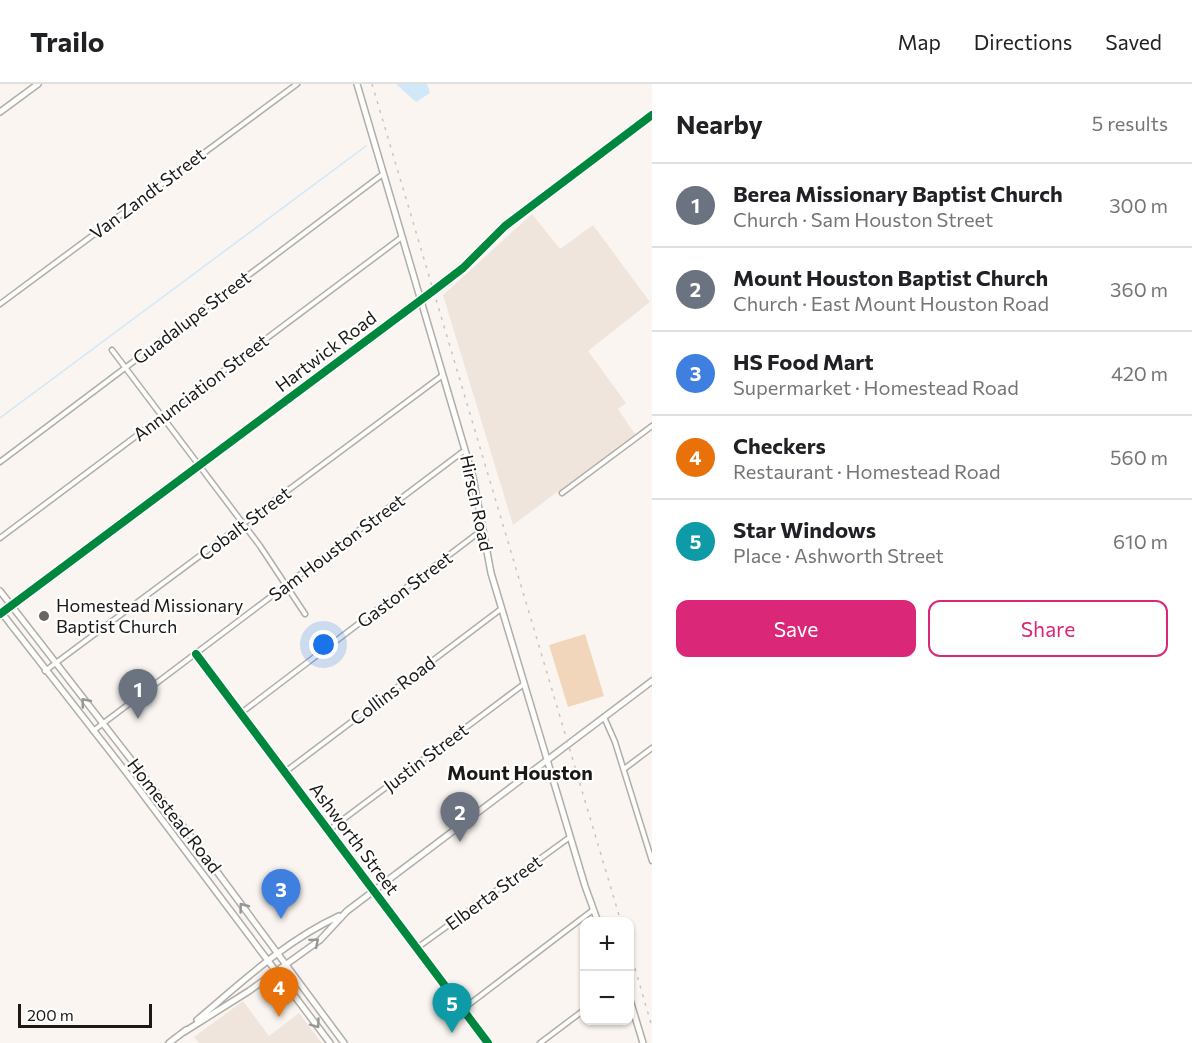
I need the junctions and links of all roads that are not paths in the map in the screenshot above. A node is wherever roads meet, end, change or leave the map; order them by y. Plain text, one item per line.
1 (38, 84) edge
2 (297, 84) edge
3 (357, 84) edge
4 (0, 112) edge
5 (652, 115) edge
6 (383, 174) junction
7 (402, 237) junction
8 (421, 300) junction
9 (0, 304) edge
10 (112, 350) dead end
11 (126, 368) junction
12 (444, 375) junction
13 (162, 417) junction
14 (652, 426) edge
15 (465, 450) junction
16 (0, 462) edge
17 (200, 466) junction
18 (562, 494) dead end
19 (244, 525) junction
20 (482, 530) junction
21 (0, 538) edge
22 (285, 587) junction
23 (0, 591) edge
24 (11, 606) junction
25 (501, 609) junction
26 (1, 613) edge
27 (305, 614) dead end
28 (196, 654) junction
29 (54, 664) junction
30 (45, 671) junction
31 (652, 681) edge
32 (524, 684) junction
33 (241, 713) junction
34 (604, 717) junction
35 (103, 724) junction
36 (93, 731) junction
37 (652, 748) edge
38 (547, 761) junction
39 (624, 769) junction
40 (285, 772) junction
41 (144, 777) junction
42 (136, 785) junction
43 (328, 830) junction
44 (571, 837) junction
45 (192, 838) junction
46 (652, 838) edge
47 (646, 842) junction
48 (182, 846) junction
49 (652, 861) edge
50 (373, 890) junction
51 (232, 891) junction
52 (222, 899) junction
53 (593, 910) junction
54 (341, 916) junction
55 (596, 917) edge
56 (417, 948) junction
57 (278, 954) junction
58 (268, 960) junction
59 (286, 964) junction
60 (277, 971) junction
61 (241, 981) junction
62 (249, 991) junction
63 (463, 1009) junction
64 (634, 1013) edge
65 (580, 1014) edge
66 (184, 1032) junction
67 (341, 1042) edge
68 (169, 1043) edge
69 (330, 1043) edge
70 (488, 1043) edge
71 (540, 1043) edge
72 (643, 1043) edge

1 - 4 main road
2 - 9 street, Van Zandt Street
3 - 6 main road, Hirsch Road
5 - 8 main road, Hartwick Road
6 - 7 main road, Hirsch Road
6 - 11 street, Guadalupe Street
7 - 8 main road, Hirsch Road
7 - 13 street, Annunciation Street
8 - 12 main road, Hirsch Road
8 - 17 main road, Hartwick Road
10 - 11 street
11 - 13 street
11 - 16 street, Guadalupe Street
12 - 15 main road, Hirsch Road
12 - 19 street, Cobalt Street
13 - 17 street
13 - 21 street, Annunciation Street
14 - 18 street
15 - 20 main road, Hirsch Road
15 - 22 street, Sam Houston Street
17 - 19 street
17 - 24 main road, Hartwick Road
19 - 22 street
19 - 29 street, Cobalt Street
20 - 25 main road, Hirsch Road
20 - 33 street, Gaston Street
22 - 27 street
22 - 28 street, Sam Houston Street
23 - 24 main road, Homestead Road
24 - 26 main road, Hartwick Road
24 - 29 main road, Homestead Road
25 - 32 main road, Hirsch Road
25 - 40 street, Collins Road
26 - 30 main road, Homestead Road
28 - 33 street, Ashworth Street
28 - 35 street, Sam Houston Street
29 - 30 street, Cobalt Street
35 -> 29 main road, Homestead Road
30 - 36 main road, Homestead Road
31 - 34 main road
32 - 38 main road, Hirsch Road
32 - 43 street, Justin Street
33 - 40 street, Ashworth Street
34 - 38 main road
34 - 39 street
35 - 36 street, Sam Houston Street
35 - 41 main road, Homestead Road
36 - 42 main road, Homestead Road
37 - 39 street
38 - 44 main road, Hirsch Road
38 - 50 main road
39 - 47 street
40 - 43 street, Ashworth Street
41 - 42 main road
41 - 45 main road, Homestead Road
42 - 48 main road, Homestead Road
43 - 50 street, Ashworth Street
44 - 53 main road, Hirsch Road
44 - 56 street, Elberta Street
45 - 48 main road
45 - 51 main road, Homestead Road
46 - 47 street
47 - 49 street
48 - 52 main road, Homestead Road
50 - 54 main road
50 - 56 street, Ashworth Street
51 - 52 main road
57 -> 51 main road, Homestead Road
52 - 58 main road, Homestead Road
53 - 55 main road, Hirsch Road
53 - 63 street
54 - 57 main road
59 -> 54 main road
56 - 63 street, Ashworth Street
57 - 58 main road
57 - 59 main road, Homestead Road
58 - 60 main road, Homestead Road
58 - 61 main road
59 - 60 main road
59 - 67 main road, Homestead Road
60 - 62 main road
60 -> 69 main road, Homestead Road
61 - 62 main road
61 - 66 main road
62 - 66 main road
63 - 70 street, Ashworth Street
64 - 72 main road
65 - 71 street
66 - 68 main road

